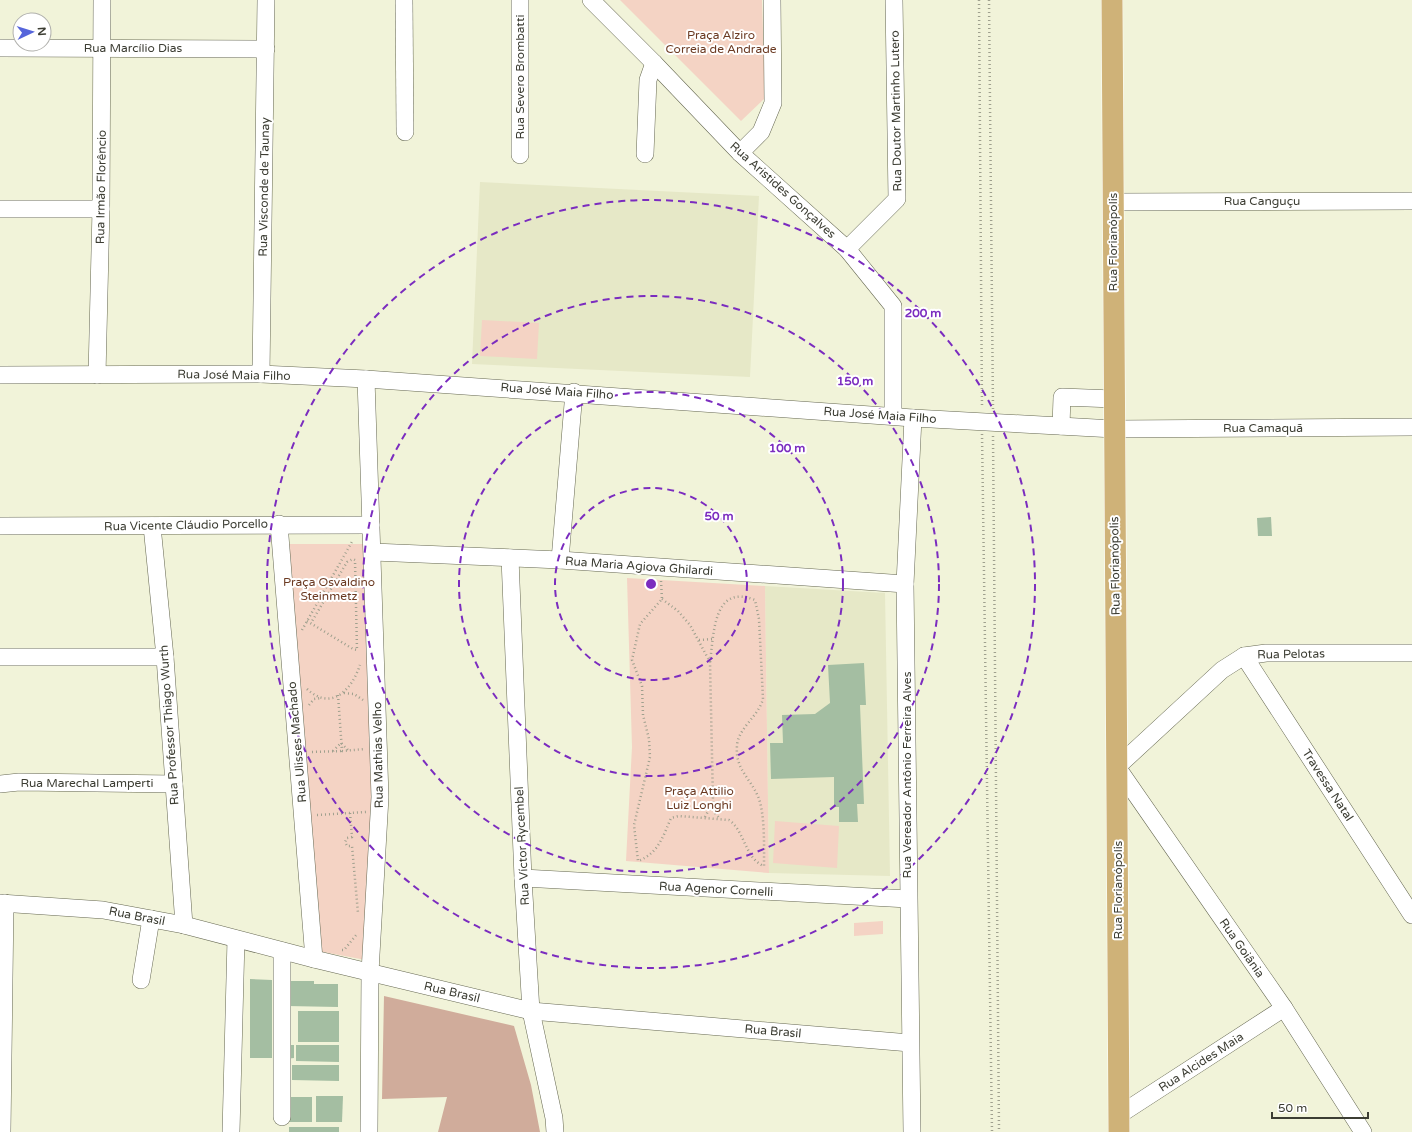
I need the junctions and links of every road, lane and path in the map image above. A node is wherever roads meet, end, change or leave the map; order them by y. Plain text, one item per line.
1 (102, 0) edge
2 (266, 0) edge
3 (404, 0) edge
4 (520, 0) edge
5 (591, 0) edge
6 (772, 0) edge
7 (894, 0) edge
8 (979, 0) edge
9 (989, 0) edge
10 (1112, 0) edge
11 (0, 48) edge
12 (101, 48) junction
13 (266, 49) junction
14 (654, 63) junction
15 (405, 132) dead end
16 (740, 153) junction
17 (645, 154) dead end
18 (520, 155) dead end
19 (1412, 201) edge
20 (1113, 202) junction
21 (0, 209) edge
22 (101, 209) junction
23 (847, 249) junction
24 (261, 374) junction
25 (0, 375) edge
26 (97, 375) junction
27 (366, 379) junction
28 (574, 392) junction
29 (1114, 399) junction
30 (893, 416) junction
31 (913, 418) junction
32 (987, 422) junction
33 (1061, 426) junction
34 (1412, 426) edge
35 (1114, 428) junction
36 (279, 524) junction
37 (371, 525) junction
38 (0, 526) edge
39 (152, 526) junction
40 (356, 534) dead end
41 (373, 552) junction
42 (510, 558) junction
43 (560, 560) junction
44 (661, 568) junction
45 (905, 584) junction
46 (662, 599) junction
47 (307, 621) junction
48 (311, 623) junction
49 (300, 625) dead end
50 (713, 639) junction
51 (698, 640) junction
52 (1412, 653) edge
53 (1244, 656) junction
54 (0, 657) edge
55 (165, 657) junction
56 (710, 662) junction
57 (364, 668) dead end
58 (344, 693) junction
59 (306, 694) dead end
60 (338, 695) junction
61 (366, 696) dead end
62 (323, 697) junction
63 (306, 702) dead end
64 (341, 743) junction
65 (367, 745) dead end
66 (309, 747) dead end
67 (367, 749) junction
68 (350, 750) junction
69 (342, 751) junction
70 (331, 752) junction
71 (368, 756) dead end
72 (1117, 767) junction
73 (0, 784) edge
74 (174, 784) junction
75 (713, 802) junction
76 (350, 813) junction
77 (314, 815) dead end
78 (705, 818) junction
79 (368, 819) dead end
80 (720, 819) junction
81 (523, 878) junction
82 (908, 899) junction
83 (361, 902) dead end
84 (3, 903) edge
85 (1412, 915) edge
86 (151, 919) junction
87 (184, 925) junction
88 (359, 933) dead end
89 (236, 939) junction
90 (339, 950) dead end
91 (282, 951) junction
92 (314, 959) junction
93 (370, 972) junction
94 (141, 980) dead end
95 (1284, 1008) junction
96 (531, 1011) junction
97 (910, 1042) junction
98 (282, 1117) dead end
99 (1119, 1124) edge
100 (2, 1132) edge
101 (231, 1132) edge
102 (369, 1132) edge
103 (555, 1132) edge
104 (912, 1132) edge
105 (992, 1132) edge
106 (999, 1132) edge
107 (1363, 1132) edge

1 - 12 street, Rua Irmão Florêncio
2 - 13 street, Rua Visconde de Taunay
3 - 15 street
4 - 18 street, Rua Severo Brombatti
5 - 14 street, Rua Aristides Gonçalves
6 - 16 street
7 - 23 street, Rua Doutor Martinho Lutero
8 - 32 path
9 - 32 path
10 - 20 main road, Rua Florianópolis
11 - 12 street, Rua Marcílio Dias
12 - 13 street, Rua Marcílio Dias
12 - 22 street, Rua Irmão Florêncio
13 - 24 street, Rua Visconde de Taunay
14 - 16 street, Rua Aristides Gonçalves
14 - 17 street
16 - 23 street, Rua Aristides Gonçalves
19 - 20 street, Rua Canguçu
20 - 29 main road, Rua Florianópolis
21 - 22 street
22 - 26 street, Rua Irmão Florêncio
23 - 30 street, Rua Aristides Gonçalves
24 - 26 street, Rua José Maia Filho
24 - 27 street, Rua José Maia Filho
25 - 26 street, Rua José Maia Filho
27 - 28 street, Rua José Maia Filho
27 - 37 street, Rua Mathias Velho
28 - 30 street, Rua José Maia Filho
28 - 43 street
29 - 33 street
29 - 35 main road, Rua Florianópolis
30 - 31 street, Rua José Maia Filho
31 - 32 street, Rua José Maia Filho
31 - 45 street, Rua Vereador Antônio Ferreira Alves
32 - 33 street, Rua José Maia Filho
32 - 105 path
32 - 106 path
33 - 35 street, Rua José Maia Filho
34 - 35 street, Rua Camaquã
35 - 72 main road, Rua Florianópolis
36 - 37 street, Rua Vicente Cláudio Porcello
36 - 39 street, Rua Vicente Cláudio Porcello
36 - 92 street, Rua Ulisses Machado
37 - 41 street, Rua Mathias Velho
38 - 39 street, Rua Vicente Cláudio Porcello
39 - 55 street, Rua Professor Thiago Wurth
40 - 47 path
41 - 42 street, Rua Maria Agiova Ghilardi
41 - 93 street, Rua Mathias Velho
42 - 43 street, Rua Maria Agiova Ghilardi
42 - 81 street, Rua Víctor Rycembel
43 - 44 street, Rua Maria Agiova Ghilardi
44 - 45 street, Rua Maria Agiova Ghilardi
44 - 46 path
45 - 82 street, Rua Vereador Antônio Ferreira Alves
46 - 51 path
46 - 78 path
47 - 48 path
47 - 49 path
48 - 48 path
50 - 51 path
50 - 56 path
50 - 80 path
51 - 56 path
52 - 53 street, Rua Pelotas
53 - 72 street, Rua Pelotas
53 - 85 street, Travessa Natal
54 - 55 street
55 - 74 street, Rua Professor Thiago Wurth
56 - 75 path
57 - 58 path
58 - 60 path
58 - 61 path
59 - 62 path
60 - 62 path
60 - 64 path
62 - 63 path
64 - 68 path
64 - 69 path
64 - 70 path
65 - 67 path
66 - 70 path
67 - 68 path
67 - 71 path
68 - 69 path
69 - 70 path
72 - 95 street, Rua Goiânia
72 - 99 main road, Rua Florianópolis
73 - 74 street, Rua Marechal Lamperti
74 - 87 street, Rua Professor Thiago Wurth
75 - 78 path
75 - 80 path
76 - 77 path
76 - 79 path
76 - 83 path
78 - 80 path
81 - 82 street, Rua Agenor Cornelli
81 - 96 street, Rua Víctor Rycembel
82 - 97 street, Rua Vereador Antônio Ferreira Alves
84 - 86 street, Rua Brasil
84 - 100 street
86 - 87 street, Rua Brasil
86 - 94 street
87 - 89 street, Rua Brasil
88 - 90 path
89 - 91 street, Rua Brasil
89 - 101 street
91 - 92 street, Rua Brasil
91 - 98 street
92 - 93 street, Rua Brasil
93 - 96 street, Rua Brasil
93 - 102 street, Rua Mathias Velho
95 - 99 street, Rua Alcides Maia
95 - 107 street, Rua Goiânia
96 - 97 street, Rua Brasil
96 - 103 street, Rua Víctor Rycembel
97 - 104 street, Rua Vereador Antônio Ferreira Alves

